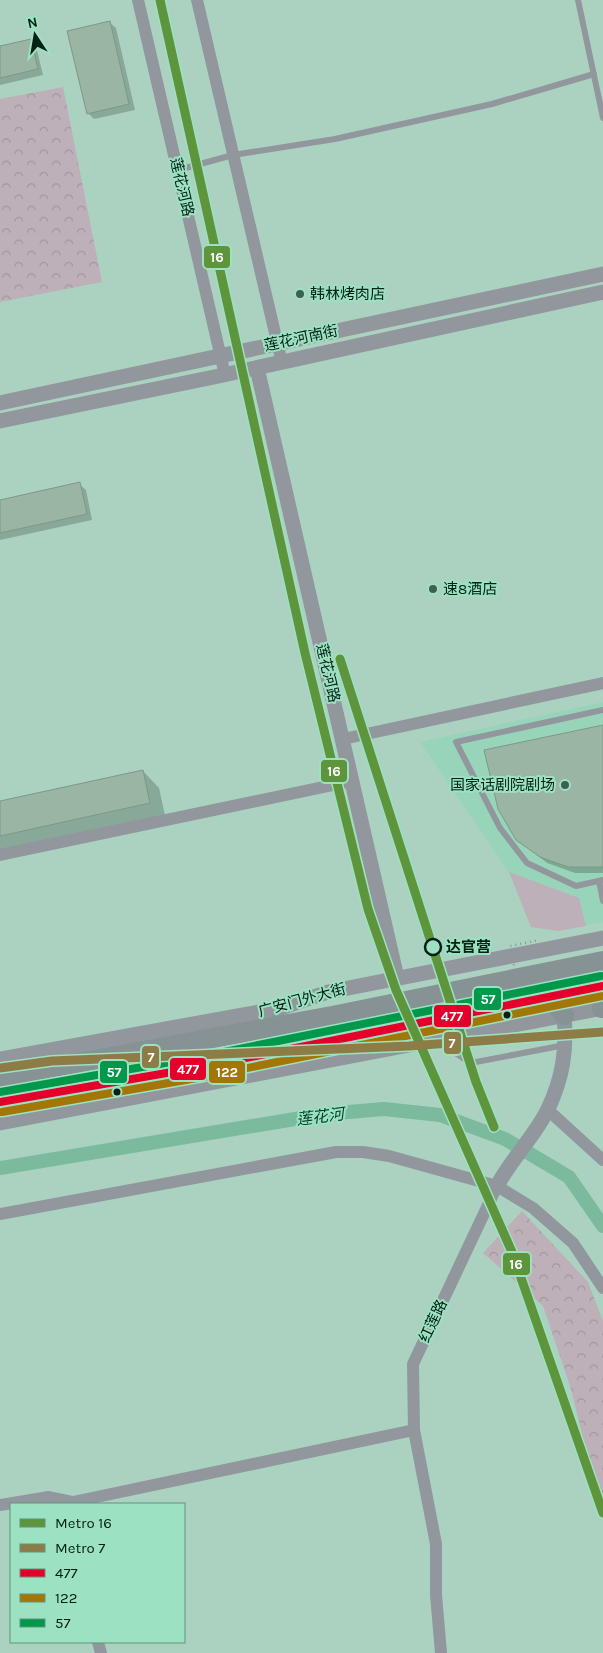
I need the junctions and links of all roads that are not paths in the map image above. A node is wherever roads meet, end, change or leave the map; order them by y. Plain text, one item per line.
1 (138, 0) edge
2 (197, 0) edge
3 (578, 0) edge
4 (594, 74) junction
5 (603, 118) edge
6 (233, 156) junction
7 (178, 170) junction
8 (603, 274) edge
9 (603, 292) edge
10 (278, 343) junction
11 (220, 356) junction
12 (282, 362) junction
13 (257, 368) junction
14 (225, 375) junction
15 (0, 403) edge
16 (0, 421) edge
17 (603, 683) edge
18 (603, 710) edge
19 (343, 739) junction
20 (352, 781) junction
21 (0, 855) edge
22 (601, 881) edge
23 (603, 901) edge
24 (603, 938) edge
25 (603, 961) edge
26 (397, 978) junction
27 (603, 986) edge
28 (547, 997) junction
29 (603, 1010) edge
30 (564, 1015) junction
31 (439, 1028) junction
32 (566, 1045) junction
33 (0, 1059) edge
34 (0, 1076) edge
35 (0, 1102) edge
36 (544, 1116) junction
37 (0, 1123) edge
38 (603, 1160) edge
39 (501, 1179) junction
40 (0, 1214) edge
41 (603, 1288) edge
42 (414, 1430) junction
43 (12, 1503) edge
44 (73, 1503) edge
45 (441, 1653) edge

1 - 7 street, 莲花河路
2 - 6 street
3 - 4 lane
4 - 5 lane
4 - 6 lane
6 - 7 lane
6 - 10 street
7 - 11 street, 莲花河路
8 - 10 street, 莲花河南街
9 - 12 street, 莲花河南街
10 - 11 street, 莲花河南街
10 - 12 street
11 - 14 street, 莲花河路
11 - 15 street, 莲花河南街
12 - 13 street, 莲花河南街
13 - 14 street, 莲花河南街
13 - 19 street, 莲花河路
14 - 16 street, 莲花河南街
17 - 19 street
18 - 22 lane
19 - 20 street, 莲花河路
20 - 21 street
20 - 26 street, 莲花河路
22 - 23 lane
24 - 26 street, 广安门外大街
25 - 34 highway, 广安门外大街
26 - 33 street, 广安门外大街
27 - 28 highway
28 - 30 highway
28 - 31 highway
29 - 30 street
30 - 31 street
30 - 32 street, 红莲路
31 - 32 lane
31 - 35 highway
31 - 37 street
32 - 36 street, 红莲路
36 - 38 street
36 - 39 street, 红莲路
39 - 40 street
39 - 41 street
39 - 42 street, 红莲路
42 - 44 street
42 - 45 street, 红莲路
43 - 44 street

